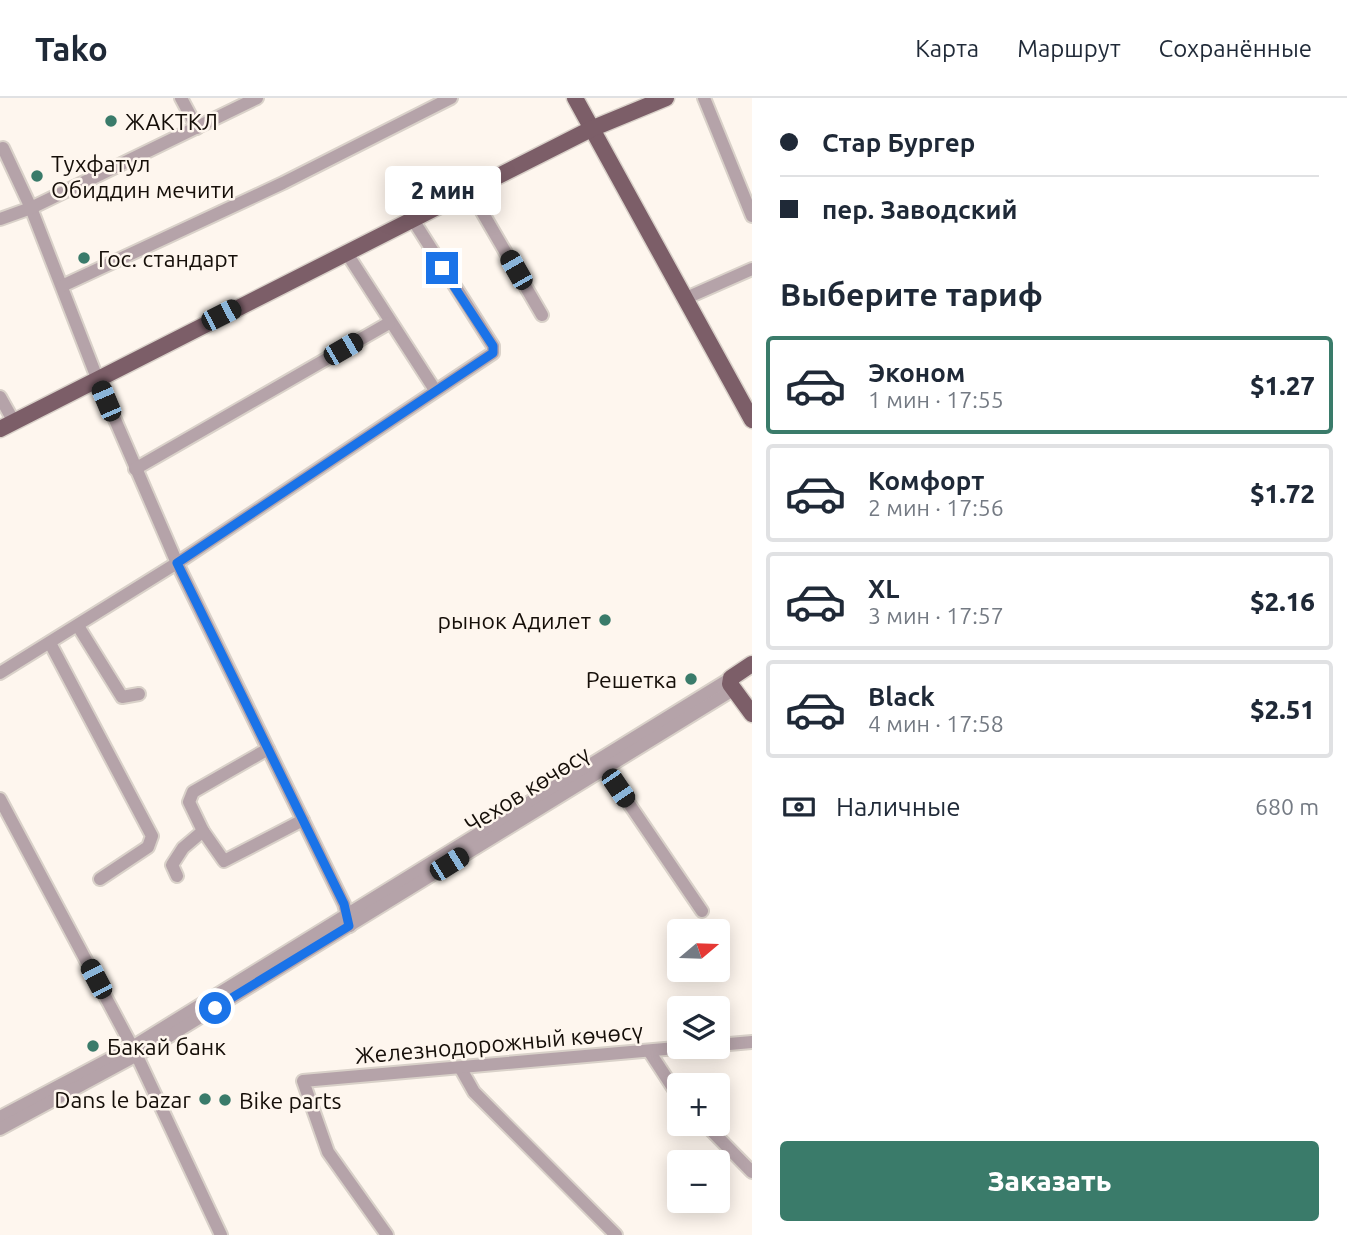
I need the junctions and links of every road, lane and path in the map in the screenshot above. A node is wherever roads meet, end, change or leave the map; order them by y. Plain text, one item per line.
1 (181, 98) edge
2 (257, 98) edge
3 (452, 98) edge
4 (575, 98) edge
5 (666, 98) edge
6 (704, 98) edge
7 (197, 128) junction
8 (591, 130) junction
9 (0, 149) edge
10 (470, 191) junction
11 (31, 208) junction
12 (752, 216) edge
13 (0, 219) edge
14 (413, 220) junction
15 (346, 253) junction
16 (752, 268) edge
17 (62, 286) junction
18 (684, 299) junction
19 (542, 315) dead end
20 (389, 323) junction
21 (97, 378) junction
22 (435, 390) junction
23 (0, 397) edge
24 (752, 420) edge
25 (7, 426) edge
26 (135, 469) junction
27 (177, 563) junction
28 (78, 626) junction
29 (50, 643) junction
30 (752, 664) edge
31 (0, 673) edge
32 (752, 677) edge
33 (732, 684) junction
34 (139, 694) dead end
35 (752, 714) edge
36 (268, 749) junction
37 (602, 764) junction
38 (0, 799) edge
39 (303, 820) junction
40 (203, 831) junction
41 (177, 876) dead end
42 (100, 879) dead end
43 (702, 911) dead end
44 (349, 916) junction
45 (752, 1042) edge
46 (730, 1044) edge
47 (667, 1049) edge
48 (649, 1051) junction
49 (130, 1054) junction
50 (461, 1069) junction
51 (667, 1079) edge
52 (0, 1117) edge
53 (0, 1129) edge
54 (717, 1136) edge
55 (752, 1172) edge
56 (221, 1235) edge
57 (387, 1235) edge
58 (615, 1235) edge

1 - 7 street
2 - 7 street
3 - 17 street
4 - 8 main road
5 - 8 main road
6 - 12 street
7 - 11 street
8 - 10 main road
8 - 18 main road
9 - 11 street
10 - 14 main road
10 - 19 street
11 - 13 street
11 - 17 street
14 - 15 main road
14 - 22 street
15 - 20 street
15 - 21 main road
16 - 18 street
17 - 21 street
18 - 24 main road
20 - 22 street
20 - 26 street
21 - 25 main road
21 - 26 street
22 - 27 street
23 - 25 street
26 - 27 street
27 - 28 street
27 - 36 street
28 - 29 street
28 - 34 street
29 - 31 street
29 - 42 street
30 - 33 main road
32 - 33 main road, Чехов көчөсү
33 - 35 main road
33 - 37 street, Чехов көчөсү
36 - 39 street
36 - 40 street
37 - 43 street
37 - 44 street, Чехов көчөсү
38 - 49 street
39 - 40 street
39 - 44 street
40 - 41 street
44 - 49 street, Чехов көчөсү
45 - 46 street
47 - 48 street, Железнодорожный көчөсү
48 - 50 street, Железнодорожный көчөсү
48 - 51 street
49 - 52 street, Чехов көчөсү
49 - 53 street, Чехов көчөсү
49 - 56 street
50 - 57 street, Железнодорожный көчөсү
50 - 58 street
54 - 55 street

